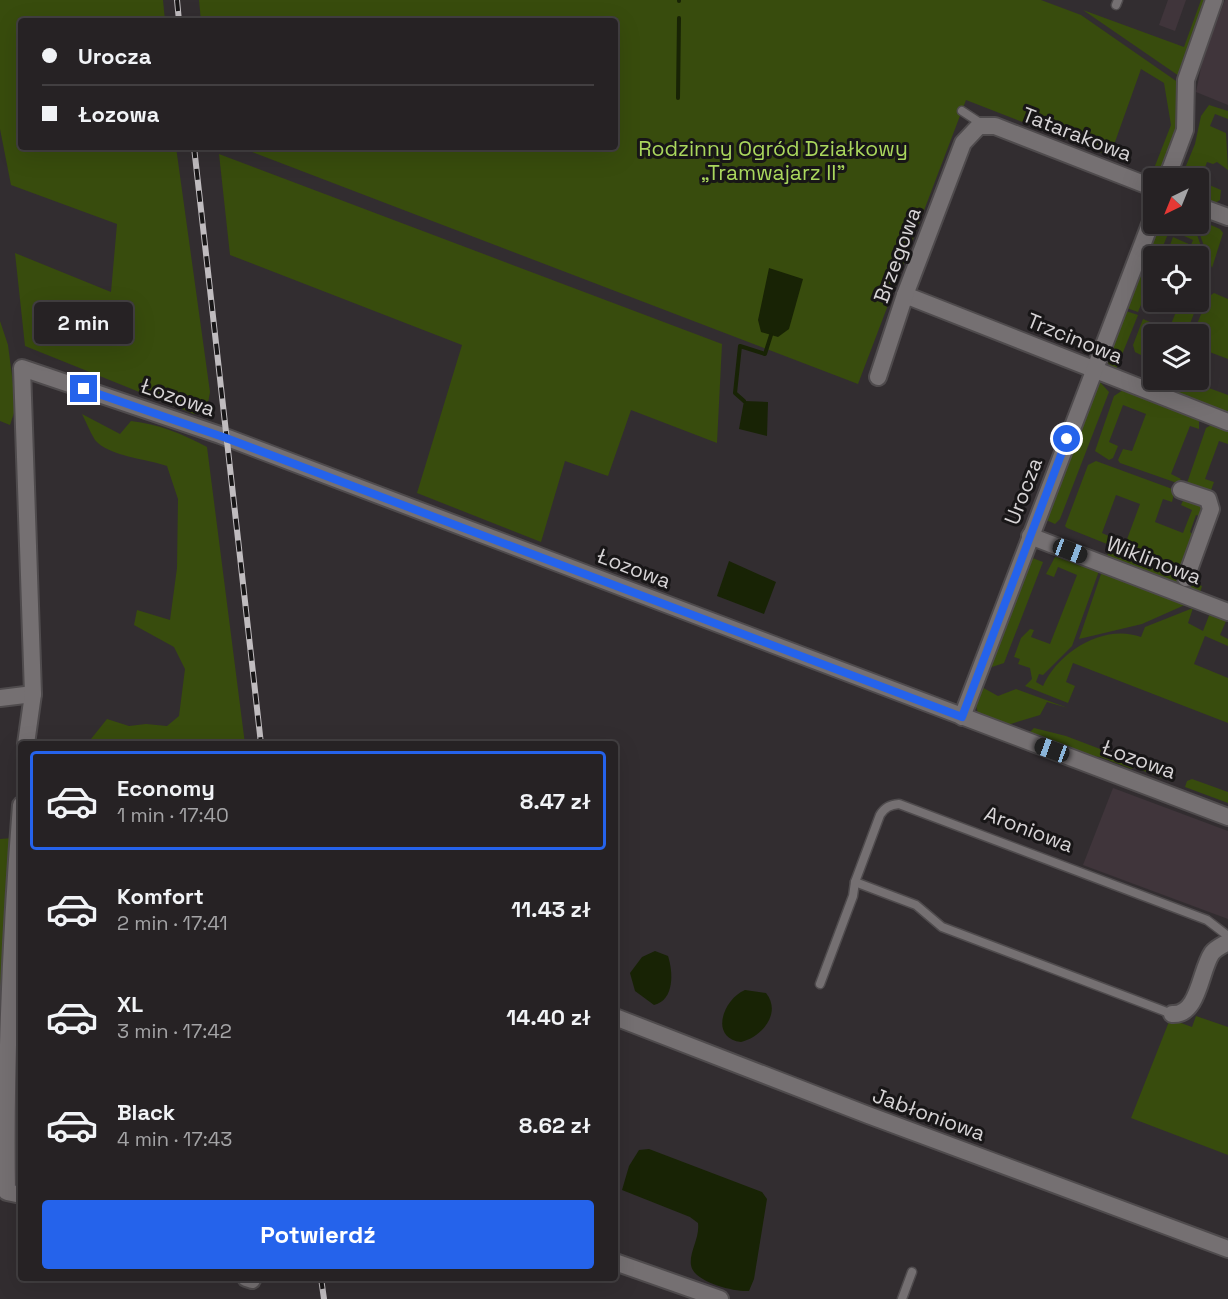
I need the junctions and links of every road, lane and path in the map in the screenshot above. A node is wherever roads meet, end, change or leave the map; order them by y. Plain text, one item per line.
1 (1214, 0) edge
2 (962, 111) dead end
3 (984, 124) junction
4 (1171, 168) edge
5 (1143, 184) edge
6 (1209, 210) edge
7 (1228, 217) edge
8 (1146, 234) edge
9 (905, 295) junction
10 (1093, 369) junction
11 (878, 377) dead end
12 (1228, 422) edge
13 (1181, 490) dead end
14 (1030, 536) junction
15 (1186, 578) dead end
16 (1228, 612) edge
17 (33, 694) junction
18 (0, 698) edge
19 (962, 717) junction
20 (26, 741) edge
21 (1228, 817) edge
22 (855, 882) junction
23 (18, 924) edge
24 (1228, 936) edge
25 (1228, 942) edge
26 (820, 984) dead end
27 (1172, 1014) joint
28 (618, 1018) edge
29 (15, 1042) edge
30 (14, 1194) edge
31 (1228, 1249) edge
32 (618, 1263) edge
33 (912, 1272) dead end
34 (720, 1299) edge
35 (902, 1299) edge

1 - 4 street
2 - 3 lane
3 - 5 street, Tatarakowa
3 - 9 street, Brzegowa
6 - 7 street
8 - 10 street, Urocza
9 - 10 street, Trzcinowa
9 - 11 street, Brzegowa
10 - 12 street, Trzcinowa
10 - 14 street, Urocza
13 - 15 street
14 - 16 street, Wiklinowa
14 - 19 street, Urocza
17 - 18 street
17 - 19 street, Łozowa
17 - 20 street
19 - 21 street, Łozowa
22 - 24 lane, Aroniowa
22 - 26 lane, Aroniowa
22 - 27 lane
23 - 29 street
25 - 27 street
28 - 31 street, Jabłoniowa
29 - 30 street
32 - 34 street
33 - 35 lane

